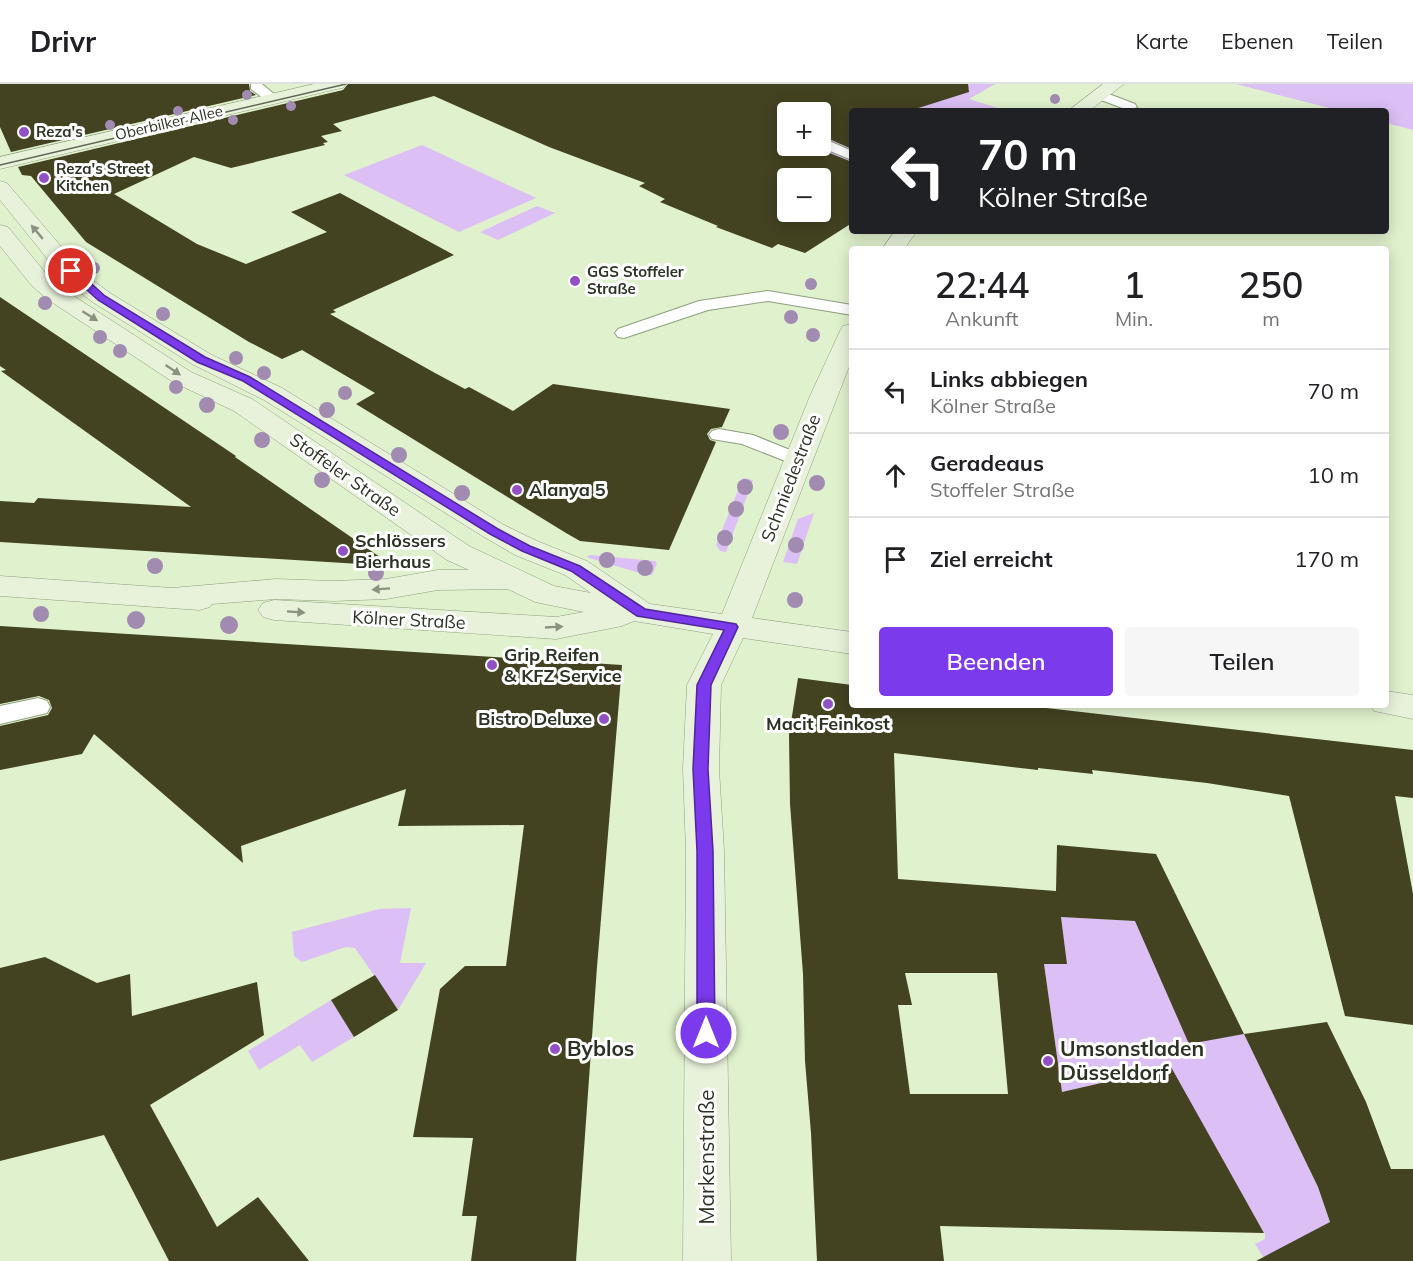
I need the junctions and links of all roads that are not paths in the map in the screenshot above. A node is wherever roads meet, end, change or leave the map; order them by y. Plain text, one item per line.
1 (327, 85) edge
2 (1108, 89) edge
3 (271, 91) edge
4 (1130, 107) dead end
5 (1081, 108) edge
6 (831, 146) edge
7 (849, 155) edge
8 (0, 163) edge
9 (0, 187) edge
10 (0, 232) edge
11 (849, 310) edge
12 (624, 333) dead end
13 (848, 347) edge
14 (719, 435) dead end
15 (795, 468) junction
16 (458, 553) junction
17 (438, 580) junction
18 (515, 580) junction
19 (0, 586) edge
20 (176, 597) junction
21 (642, 613) junction
22 (732, 627) junction
23 (849, 643) edge
24 (1389, 703) edge
25 (38, 707) dead end
26 (1413, 707) edge
27 (0, 715) edge
28 (707, 1261) edge

1 - 3 main road, Oberbilker Allee
2 - 4 lane
2 - 5 main road
3 - 8 main road, Oberbilker Allee
6 - 7 lane
21 -> 9 main road, Stoffeler Straße
10 -> 16 main road, Stoffeler Straße
11 - 12 lane
13 - 15 main road, Schmiedestraße
14 - 15 lane
15 - 22 main road, Schmiedestraße
16 - 17 main road
16 - 18 main road, Stoffeler Straße
17 - 18 main road, Kölner Straße
17 -> 20 main road, Kölner Straße
18 - 21 main road, Stoffeler Straße
19 - 20 main road, Kölner Straße
20 -> 21 main road, Kölner Straße
21 - 22 main road, Kölner Straße
22 - 23 main road, Kölner Straße
22 - 28 main road, Markenstraße
24 - 26 main road
25 - 27 lane

